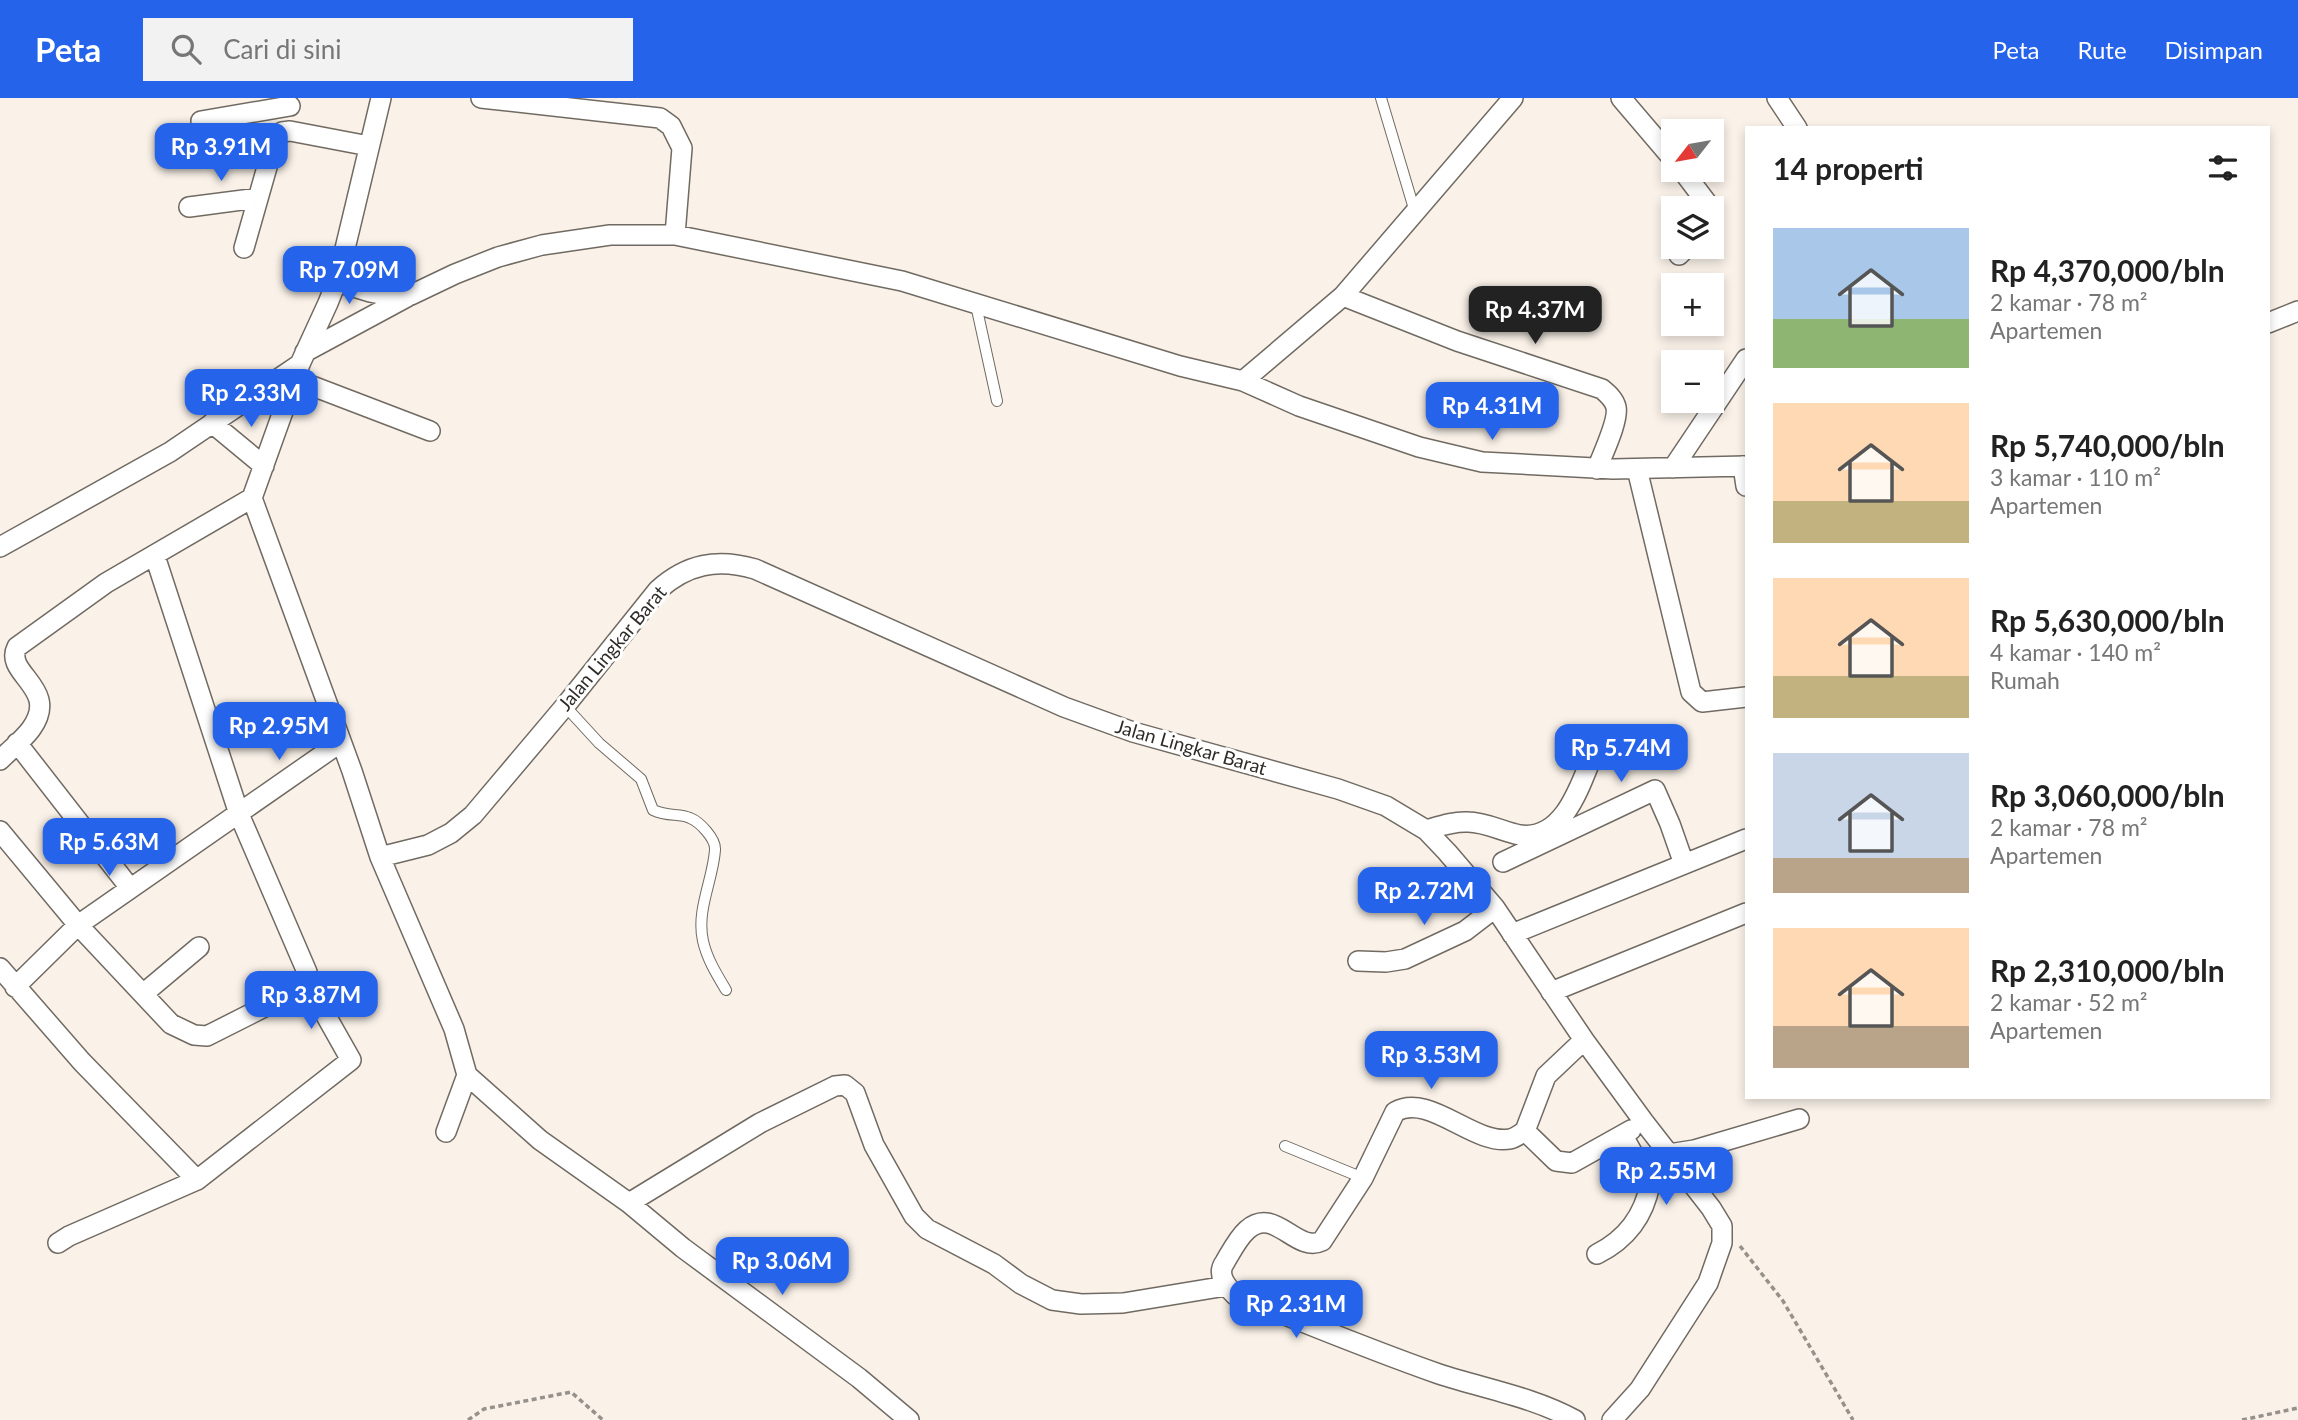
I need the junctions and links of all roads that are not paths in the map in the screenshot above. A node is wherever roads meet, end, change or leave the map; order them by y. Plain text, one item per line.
1 (380, 98) edge
2 (481, 98) edge
3 (1381, 98) edge
4 (1513, 98) edge
5 (1621, 98) edge
6 (1777, 98) edge
7 (520, 100) edge
8 (291, 102) edge
9 (201, 121) dead end
10 (1796, 126) edge
11 (282, 132) junction
12 (1661, 145) edge
13 (369, 146) junction
14 (1692, 182) edge
15 (1704, 196) edge
16 (258, 198) junction
17 (189, 207) dead end
18 (1415, 213) junction
19 (675, 235) junction
20 (244, 248) dead end
21 (338, 278) junction
22 (411, 295) junction
23 (1343, 296) junction
24 (975, 305) junction
25 (2298, 311) edge
26 (2270, 322) edge
27 (1745, 360) edge
28 (300, 365) junction
29 (1243, 382) junction
30 (996, 401) dead end
31 (212, 423) junction
32 (429, 431) dead end
33 (264, 466) junction
34 (1745, 466) edge
35 (1597, 468) junction
36 (1673, 468) junction
37 (1637, 469) junction
38 (252, 498) junction
39 (0, 547) edge
40 (155, 556) junction
41 (1745, 697) edge
42 (565, 706) junction
43 (341, 742) junction
44 (17, 743) junction
45 (1591, 759) dead end
46 (0, 760) edge
47 (239, 814) junction
48 (1426, 830) junction
49 (0, 831) edge
50 (1522, 835) junction
51 (1745, 839) edge
52 (380, 857) junction
53 (1503, 862) junction
54 (1684, 864) junction
55 (130, 888) junction
56 (1480, 890) junction
57 (1494, 908) junction
58 (1745, 913) edge
59 (78, 925) junction
60 (1512, 934) junction
61 (199, 947) dead end
62 (1358, 961) dead end
63 (0, 968) edge
64 (307, 982) junction
65 (15, 987) junction
66 (726, 990) dead end
67 (1551, 992) junction
68 (143, 994) junction
69 (1584, 1040) junction
70 (467, 1075) junction
71 (1799, 1119) dead end
72 (1644, 1122) junction
73 (1525, 1131) junction
74 (446, 1132) dead end
75 (1623, 1136) junction
76 (1285, 1146) dead end
77 (1669, 1154) junction
78 (1363, 1178) junction
79 (197, 1180) junction
80 (629, 1203) junction
81 (58, 1243) dead end
82 (1597, 1254) dead end
83 (1227, 1286) junction
84 (909, 1420) edge
85 (1575, 1420) edge
86 (1612, 1420) edge

1 - 13 street
2 - 7 street
3 - 18 lane
4 - 18 street
5 - 12 street
6 - 10 street
7 - 19 street
8 - 9 street
8 - 11 street
11 - 13 street
11 - 16 street
13 - 21 street
14 - 15 street
16 - 17 street
16 - 20 street
18 - 23 street
19 - 22 street
19 - 24 street
21 - 22 street
21 - 28 street
22 - 28 street
23 - 29 street
23 - 35 street
24 - 29 street
24 - 30 lane
25 - 26 street
27 - 36 street
28 - 31 street
28 - 32 street
28 - 33 street
29 - 35 street
31 - 33 street
31 - 39 street
33 - 38 street
34 - 36 street
35 - 37 street
36 - 37 street
37 - 41 street
38 - 40 street
38 - 43 street
40 - 44 street
40 - 47 street
42 - 48 street, Jalan Lingkar Barat
42 - 52 street, Jalan Lingkar Barat
42 - 66 lane
43 - 47 street
43 - 52 street
44 - 46 street
44 - 55 street
45 - 50 street
47 - 55 street
47 - 64 street
48 - 50 street
48 - 56 street, Jalan Lingkar Barat
49 - 59 street
50 - 53 street
51 - 54 street
52 - 70 street
53 - 54 street
53 - 56 street
54 - 60 street
55 - 59 street
56 - 57 street, Jalan Lingkar Barat
57 - 60 street, Jalan Lingkar Barat
57 - 62 street
58 - 67 street
59 - 65 street
59 - 68 street
60 - 67 street, Jalan Lingkar Barat
61 - 68 street
63 - 65 street
64 - 68 street
64 - 79 street
65 - 79 street
67 - 69 street, Jalan Lingkar Barat
69 - 72 street, Jalan Lingkar Barat
69 - 73 street
70 - 74 street
70 - 80 street
71 - 77 street
72 - 75 street
72 - 77 street, Jalan Lingkar Barat
73 - 75 street
73 - 78 street
75 - 82 street
76 - 78 lane
77 - 86 street, Jalan Lingkar Barat
78 - 83 street
79 - 81 street
80 - 83 street
80 - 84 street
83 - 85 street

